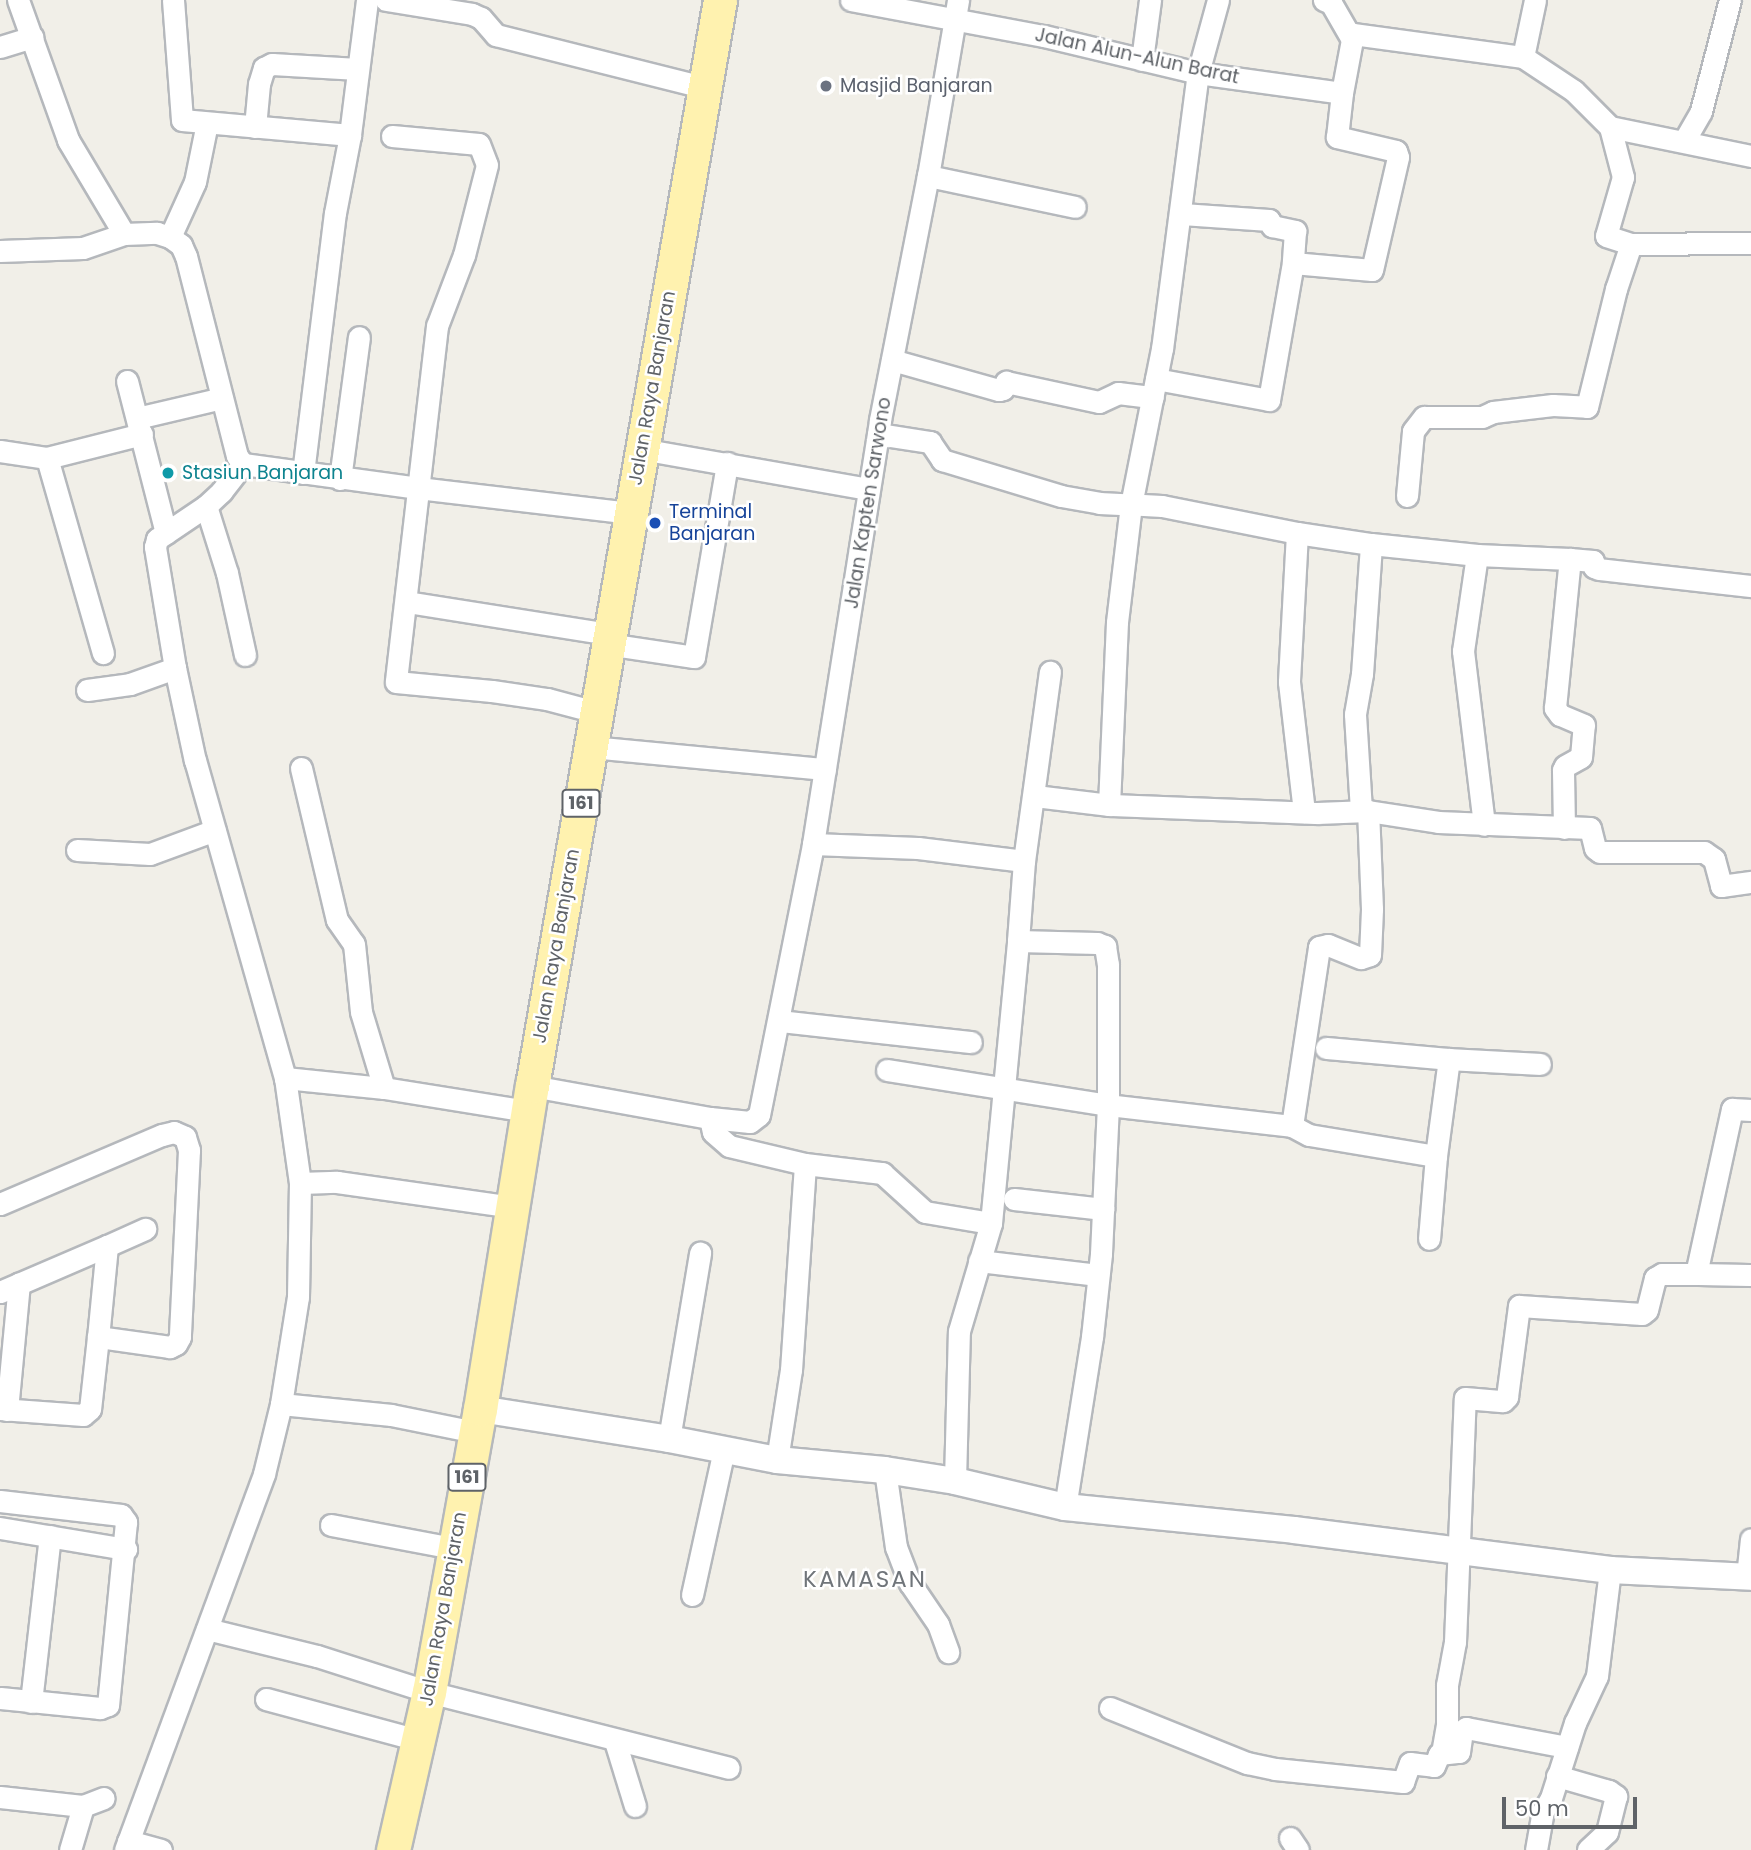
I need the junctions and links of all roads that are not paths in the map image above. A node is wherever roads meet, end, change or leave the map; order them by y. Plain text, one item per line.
1 (18, 0) edge
2 (173, 0) edge
3 (367, 0) edge
4 (386, 0) edge
5 (720, 0) edge
6 (851, 0) edge
7 (1150, 0) edge
8 (1218, 0) edge
9 (1324, 0) edge
10 (1535, 0) edge
11 (1730, 0) edge
12 (441, 4) edge
13 (956, 9) edge
14 (1350, 36) junction
15 (32, 37) junction
16 (0, 47) edge
17 (1523, 58) junction
18 (1142, 60) junction
19 (358, 69) junction
20 (1198, 73) junction
21 (704, 87) junction
22 (1342, 93) junction
23 (207, 123) junction
24 (256, 127) junction
25 (1610, 127) junction
26 (350, 135) junction
27 (392, 136) dead end
28 (1685, 141) junction
29 (1751, 156) edge
30 (928, 176) junction
31 (1075, 207) dead end
32 (1182, 214) junction
33 (124, 234) junction
34 (170, 237) junction
35 (1751, 243) edge
36 (1630, 244) junction
37 (0, 251) edge
38 (1293, 263) junction
39 (359, 337) dead end
40 (892, 360) junction
41 (127, 381) dead end
42 (1154, 388) junction
43 (222, 398) junction
44 (139, 426) junction
45 (878, 434) junction
46 (642, 449) junction
47 (0, 451) edge
48 (47, 458) junction
49 (727, 463) junction
50 (243, 464) junction
51 (303, 472) junction
52 (340, 478) junction
53 (418, 488) junction
54 (868, 489) junction
55 (1407, 496) dead end
56 (1132, 505) junction
57 (206, 506) junction
58 (630, 513) junction
59 (166, 533) junction
60 (1297, 533) junction
61 (1371, 544) junction
62 (1477, 555) junction
63 (1570, 559) junction
64 (1751, 586) edge
65 (407, 602) junction
66 (608, 639) junction
67 (103, 653) dead end
68 (245, 655) dead end
69 (175, 668) junction
70 (1050, 673) dead end
71 (87, 690) dead end
72 (596, 712) junction
73 (591, 747) junction
74 (301, 768) dead end
75 (825, 769) junction
76 (1035, 796) junction
77 (1109, 805) junction
78 (1364, 810) junction
79 (1304, 812) junction
80 (1484, 825) junction
81 (1564, 828) junction
82 (215, 830) junction
83 (813, 844) junction
84 (77, 850) dead end
85 (1024, 861) junction
86 (1751, 883) edge
87 (1018, 941) junction
88 (781, 1014) junction
89 (971, 1042) dead end
90 (1326, 1048) dead end
91 (1449, 1059) junction
92 (1541, 1064) dead end
93 (283, 1070) junction
94 (887, 1070) dead end
95 (382, 1079) junction
96 (1001, 1088) junction
97 (530, 1098) junction
98 (1108, 1105) junction
99 (1751, 1110) edge
100 (711, 1125) junction
101 (1292, 1126) junction
102 (1436, 1156) junction
103 (805, 1164) junction
104 (300, 1183) junction
105 (1014, 1199) dead end
106 (0, 1204) edge
107 (512, 1207) junction
108 (1103, 1209) junction
109 (991, 1223) junction
110 (145, 1228) dead end
111 (1429, 1239) dead end
112 (107, 1246) junction
113 (700, 1253) dead end
114 (979, 1261) junction
115 (1696, 1274) junction
116 (1098, 1275) junction
117 (1751, 1275) edge
118 (9, 1288) edge
119 (98, 1337) junction
120 (281, 1404) junction
121 (3, 1410) edge
122 (478, 1420) junction
123 (669, 1438) junction
124 (724, 1449) junction
125 (776, 1460) junction
126 (885, 1470) junction
127 (955, 1481) junction
128 (0, 1502) edge
129 (1065, 1507) junction
130 (331, 1524) dead end
131 (0, 1528) edge
132 (50, 1536) junction
133 (1751, 1539) edge
134 (453, 1548) junction
135 (126, 1549) junction
136 (1457, 1549) junction
137 (1610, 1570) junction
138 (1749, 1577) edge
139 (692, 1595) dead end
140 (207, 1629) junction
141 (948, 1652) dead end
142 (429, 1692) junction
143 (0, 1698) edge
144 (266, 1699) dead end
145 (31, 1702) junction
146 (1110, 1708) dead end
147 (418, 1740) junction
148 (615, 1741) junction
149 (1567, 1747) junction
150 (1442, 1753) junction
151 (729, 1768) dead end
152 (1557, 1776) junction
153 (0, 1797) edge
154 (104, 1798) dead end
155 (83, 1806) junction
156 (635, 1806) dead end
157 (126, 1845) edge
158 (70, 1850) edge
159 (161, 1850) edge
160 (393, 1850) edge
161 (1536, 1850) edge
162 (1588, 1850) edge

1 - 15 street
2 - 23 street
3 - 19 street
4 - 12 street
5 - 21 main road, Jalan Raya Banjaran / 161
6 - 13 street, Jalan Alun-Alun Barat
7 - 18 street
8 - 20 street
9 - 14 street
10 - 17 street
11 - 28 street
12 - 21 street
13 - 18 street, Jalan Alun-Alun Barat
13 - 30 street, Jalan Kapten Sarwono
14 - 17 street
14 - 22 street
15 - 16 street
15 - 33 street
17 - 25 street
18 - 20 street, Jalan Alun-Alun Barat
19 - 24 street
19 - 26 street
20 - 22 street, Jalan Alun-Alun Barat
20 - 32 street
21 - 46 main road, Jalan Raya Banjaran / 161
22 - 38 street
23 - 24 street
23 - 34 street
24 - 26 street
25 - 28 street
25 - 36 street
26 - 51 street
27 - 53 street
28 - 29 street
30 - 31 street
30 - 40 street, Jalan Kapten Sarwono
32 - 38 street
32 - 42 street
33 - 34 street
33 - 37 street
34 - 43 street
35 - 36 street
36 - 55 street
38 - 42 street
39 - 52 street
40 - 42 street
40 - 45 street, Jalan Kapten Sarwono
41 - 44 street
42 - 56 street
43 - 44 street
43 - 50 street
44 - 48 street
44 - 59 street
45 - 54 street, Jalan Kapten Sarwono
45 - 56 street
46 - 49 street
46 - 58 main road, Jalan Raya Banjaran / 161
47 - 48 street
48 - 67 street
49 - 54 street
49 - 66 street
50 - 51 street
50 - 57 street
51 - 52 street
52 - 53 street
53 - 58 street
53 - 65 street
54 - 75 street, Jalan Kapten Sarwono
56 - 60 street
56 - 77 street
57 - 59 street
57 - 68 street
58 - 66 main road, Jalan Raya Banjaran / 161
59 - 69 street
60 - 61 street
60 - 79 street
61 - 62 street
61 - 78 street
62 - 63 street
62 - 80 street
63 - 64 street
63 - 81 street
65 - 66 street
65 - 72 street
66 - 72 main road, Jalan Raya Banjaran / 161
69 - 71 street
69 - 82 street
70 - 76 street
72 - 73 main road, Jalan Raya Banjaran / 161
73 - 75 street
73 - 97 main road, Jalan Raya Banjaran / 161
74 - 95 street
75 - 83 street, Jalan Kapten Sarwono
76 - 77 street
76 - 85 street
77 - 79 street
78 - 79 street
78 - 80 street
78 - 101 street
80 - 81 street
81 - 86 street
82 - 84 street
82 - 93 street
83 - 85 street
83 - 88 street, Jalan Kapten Sarwono
85 - 87 street
87 - 96 street
87 - 98 street
88 - 89 street
88 - 100 street, Jalan Kapten Sarwono
90 - 91 street
91 - 92 street
91 - 102 street
93 - 95 street
93 - 104 street
94 - 96 street
95 - 97 street
96 - 98 street
96 - 109 street
97 - 100 street
97 - 107 main road, Jalan Raya Banjaran / 161
98 - 101 street
98 - 108 street
99 - 115 street
100 - 103 street
101 - 102 street
102 - 111 street
103 - 109 street
103 - 125 street
104 - 107 street
104 - 120 street
105 - 108 street
106 - 119 street
107 - 122 main road, Jalan Raya Banjaran / 161
108 - 116 street
109 - 114 street
110 - 112 street
112 - 118 street
112 - 119 street
113 - 123 street
114 - 116 street
114 - 127 street
115 - 117 street
115 - 136 street
116 - 129 street
118 - 121 street
119 - 121 street
120 - 122 street
120 - 140 street
122 - 123 street
122 - 134 main road, Jalan Raya Banjaran / 161
123 - 124 street
124 - 125 street
124 - 139 street
125 - 126 street
126 - 127 street
126 - 141 street
127 - 129 street
128 - 135 street
129 - 136 street
130 - 134 street
131 - 132 street
132 - 135 street
132 - 145 street
133 - 138 street
134 - 142 main road, Jalan Raya Banjaran / 161
135 - 145 street
136 - 137 street
136 - 150 street
137 - 138 street
137 - 149 street
140 - 142 street
140 - 157 street
142 - 147 main road, Jalan Raya Banjaran / 161
142 - 148 street
143 - 145 street
144 - 147 street
146 - 150 street
147 - 160 main road, Jalan Raya Banjaran / 161
148 - 151 street
148 - 156 street
149 - 150 street
149 - 152 street
152 - 161 street
152 - 162 street
153 - 155 street
154 - 155 street
155 - 158 street
157 - 159 street

